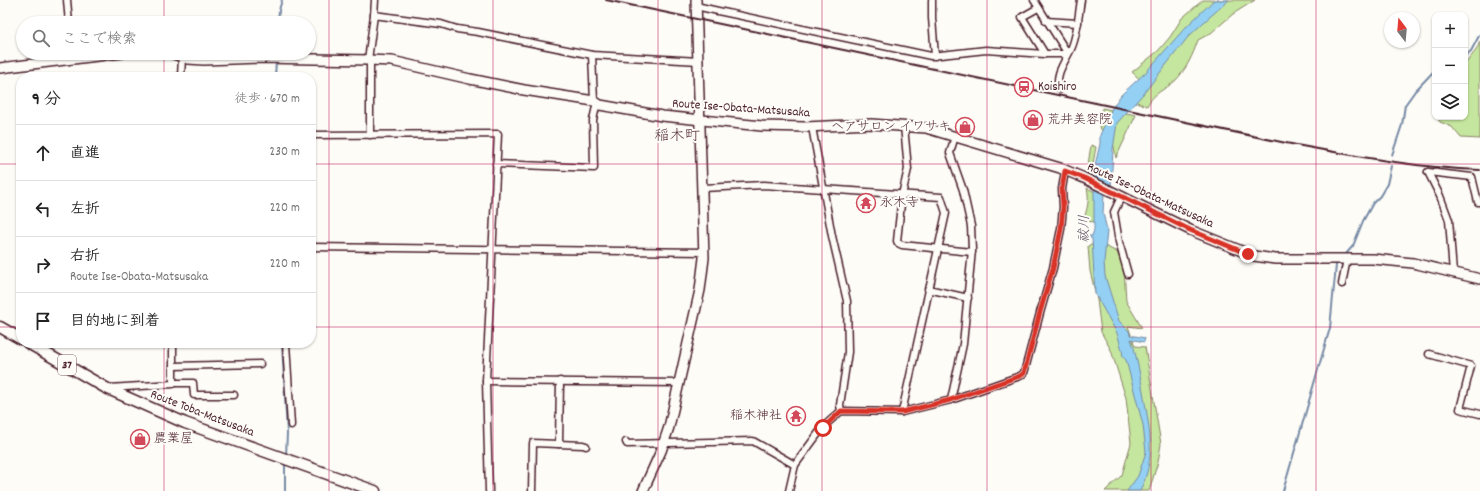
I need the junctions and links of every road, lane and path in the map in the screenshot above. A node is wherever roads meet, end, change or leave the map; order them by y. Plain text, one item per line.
1 (67, 0) edge
2 (375, 0) edge
3 (932, 0) edge
4 (1034, 0) edge
5 (1081, 0) edge
6 (696, 3) edge
7 (1038, 8) junction
8 (374, 15) junction
9 (68, 16) edge
10 (1046, 21) junction
11 (1078, 23) junction
12 (1045, 54) junction
13 (1068, 54) junction
14 (592, 55) junction
15 (935, 56) junction
16 (316, 59) edge
17 (49, 60) edge
18 (182, 60) edge
19 (369, 60) junction
20 (699, 61) junction
21 (0, 68) edge
22 (181, 72) edge
23 (1060, 89) dead end
24 (595, 102) junction
25 (700, 120) junction
26 (904, 126) junction
27 (812, 127) junction
28 (316, 134) edge
29 (370, 135) junction
30 (955, 136) junction
31 (496, 164) junction
32 (1065, 171) junction
33 (703, 188) junction
34 (824, 188) junction
35 (902, 194) junction
36 (1120, 196) junction
37 (1480, 202) edge
38 (316, 247) edge
39 (492, 249) junction
40 (937, 249) junction
41 (704, 252) junction
42 (972, 252) junction
43 (1347, 259) junction
44 (1453, 273) junction
45 (1128, 274) dead end
46 (1480, 280) edge
47 (1342, 284) dead end
48 (928, 290) junction
49 (968, 298) junction
50 (0, 327) edge
51 (16, 336) edge
52 (37, 348) edge
53 (173, 348) edge
54 (286, 348) edge
55 (1429, 354) dead end
56 (260, 364) dead end
57 (173, 366) junction
58 (486, 381) junction
59 (560, 381) junction
60 (173, 383) junction
61 (679, 383) junction
62 (106, 388) junction
63 (234, 395) dead end
64 (950, 400) junction
65 (841, 411) junction
66 (902, 412) junction
67 (1480, 414) edge
68 (290, 425) dead end
69 (626, 442) dead end
70 (664, 443) junction
71 (559, 444) junction
72 (586, 446) dead end
73 (795, 465) junction
74 (375, 491) edge
75 (489, 491) edge
76 (532, 491) edge
77 (642, 491) edge
78 (789, 491) edge

1 - 9 street
2 - 8 street
3 - 15 street
4 - 7 street
5 - 11 street
6 - 15 street
6 - 20 main road
7 - 10 street
7 - 12 street
8 - 14 street
8 - 19 street
10 - 11 street
10 - 13 street
11 - 13 street
12 - 13 street
12 - 15 street
13 - 23 street
14 - 20 street
14 - 24 street
16 - 19 main road, Route Ise-Obata-Matsusaka
17 - 21 main road
18 - 22 street
19 - 24 main road, Route Ise-Obata-Matsusaka
19 - 29 street
20 - 25 main road
24 - 25 main road, Route Ise-Obata-Matsusaka
24 - 31 street
25 - 27 main road, Route Ise-Obata-Matsusaka
25 - 33 main road
26 - 27 main road, Route Ise-Obata-Matsusaka
26 - 30 main road, Route Ise-Obata-Matsusaka
26 - 35 street
27 - 34 street
28 - 29 street
29 - 31 street
30 - 32 main road, Route Ise-Obata-Matsusaka
30 - 42 street
31 - 39 street
32 - 36 main road, Route Ise-Obata-Matsusaka
32 - 64 street
33 - 34 street
33 - 41 main road
34 - 35 street
34 - 65 street
35 - 40 street
35 - 40 street
36 - 43 main road, Route Ise-Obata-Matsusaka
36 - 45 street
37 - 44 street
38 - 39 street
39 - 41 street
39 - 58 street
40 - 42 street
40 - 48 street
41 - 61 main road
42 - 49 street
43 - 44 main road, Route Ise-Obata-Matsusaka
43 - 47 street
44 - 46 main road, Route Ise-Obata-Matsusaka
48 - 49 street
48 - 66 street
49 - 64 street
50 - 51 main road
52 - 62 main road, Route Toba-Matsusaka / 37
53 - 57 street
54 - 68 street
55 - 67 street
56 - 57 street
57 - 60 street
58 - 59 street
58 - 75 street
59 - 61 street
59 - 71 street
60 - 62 street
60 - 63 street
61 - 70 main road
62 - 74 main road, Route Toba-Matsusaka / 37
64 - 66 street
65 - 66 street
65 - 73 street
69 - 70 street
70 - 73 street
70 - 77 main road
71 - 72 street
71 - 76 street
73 - 78 street

